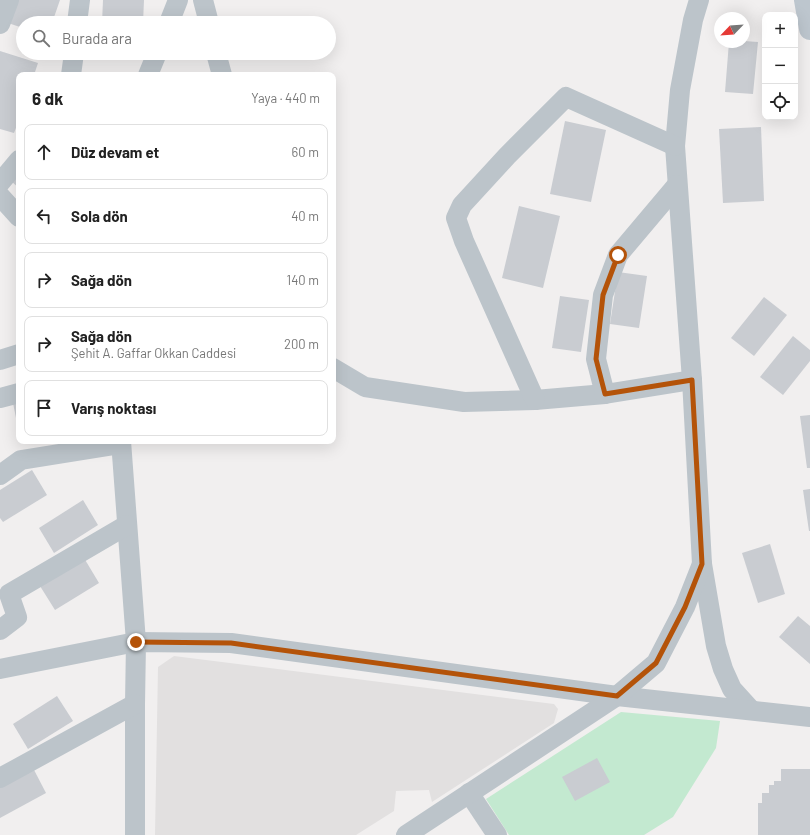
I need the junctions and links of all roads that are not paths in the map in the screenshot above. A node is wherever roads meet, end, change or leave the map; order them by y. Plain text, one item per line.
1 (9, 0) edge
2 (80, 0) edge
3 (178, 0) edge
4 (203, 0) edge
5 (699, 0) edge
6 (805, 0) edge
7 (79, 16) edge
8 (172, 16) edge
9 (207, 16) edge
10 (0, 24) edge
11 (810, 29) edge
12 (73, 60) edge
13 (154, 60) edge
14 (218, 60) edge
15 (71, 72) edge
16 (149, 72) edge
17 (221, 72) edge
18 (675, 146) junction
19 (16, 164) edge
20 (0, 184) edge
21 (677, 185) junction
22 (0, 196) edge
23 (16, 214) edge
24 (16, 355) edge
25 (0, 360) edge
26 (336, 370) edge
27 (692, 380) junction
28 (605, 394) junction
29 (16, 395) edge
30 (0, 398) edge
31 (535, 400) junction
32 (110, 444) edge
33 (121, 444) edge
34 (0, 475) edge
35 (127, 526) junction
36 (702, 564) junction
37 (0, 630) edge
38 (136, 642) junction
39 (0, 669) edge
40 (617, 696) junction
41 (135, 704) junction
42 (751, 710) junction
43 (810, 717) edge
44 (0, 778) edge
45 (469, 793) junction
46 (135, 835) edge
47 (406, 835) edge
48 (498, 835) edge

1 - 10 street
2 - 7 street
3 - 8 street
4 - 9 street
5 - 18 street
6 - 11 street
12 - 15 street
13 - 16 street
14 - 17 street
18 - 21 street
18 - 31 street
19 - 20 street
21 - 27 street
21 - 28 street
22 - 23 street
24 - 25 street
26 - 31 street
27 - 28 street
27 - 36 street
28 - 31 street
29 - 30 street
32 - 34 street
33 - 35 street
35 - 37 street
35 - 38 street
36 - 40 street
36 - 42 street
38 - 39 street
38 - 40 street
38 - 41 street
40 - 42 street
40 - 45 street
41 - 44 street
41 - 46 street
42 - 43 street
45 - 47 street
45 - 48 street

